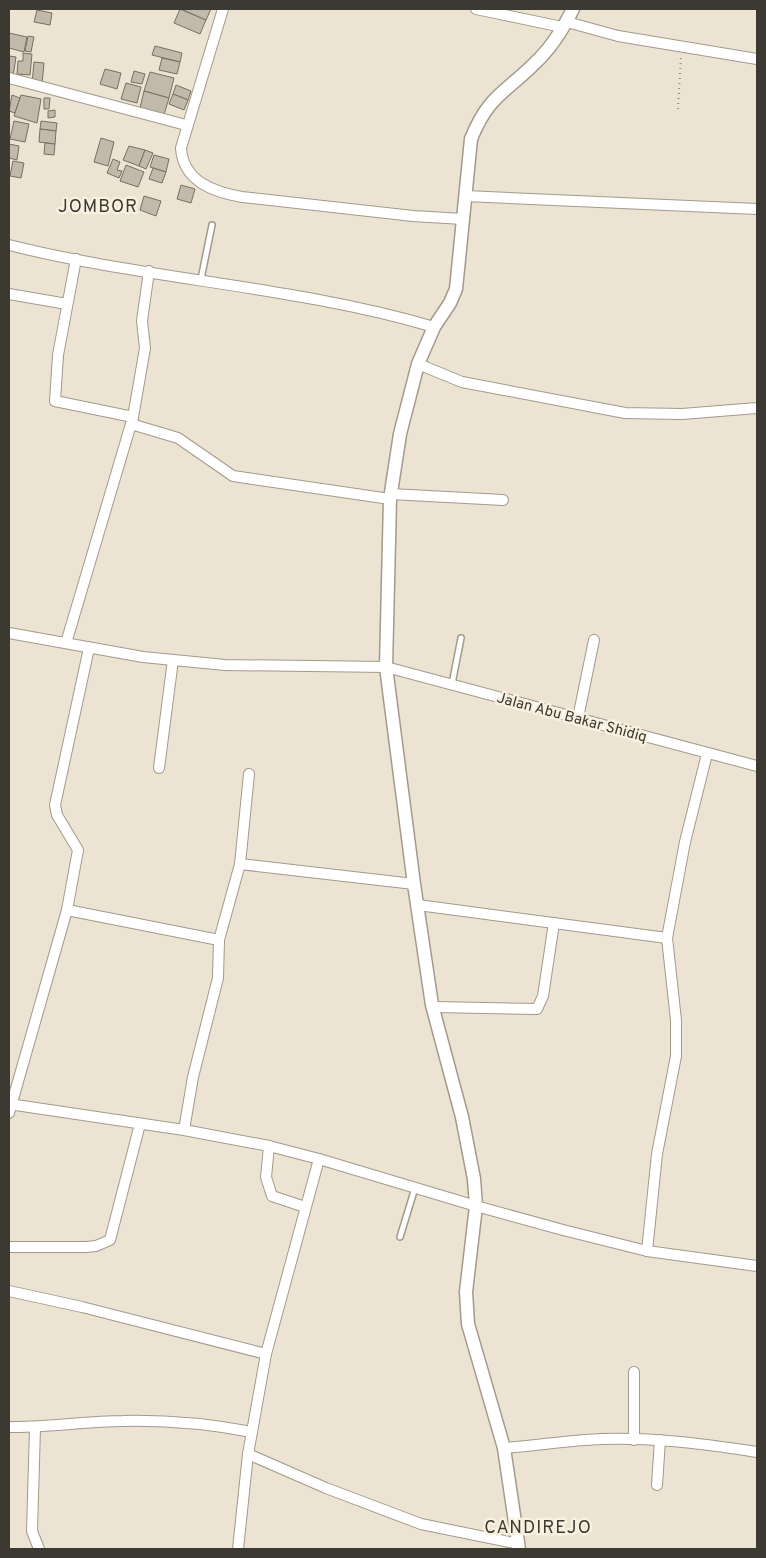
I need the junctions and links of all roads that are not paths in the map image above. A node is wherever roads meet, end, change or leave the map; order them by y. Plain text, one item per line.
1 (222, 9) edge
2 (476, 9) edge
3 (573, 9) edge
4 (564, 24) junction
5 (757, 59) edge
6 (9, 78) edge
7 (186, 125) junction
8 (465, 196) junction
9 (757, 209) edge
10 (463, 219) junction
11 (212, 225) dead end
12 (9, 245) edge
13 (76, 259) junction
14 (150, 270) junction
15 (201, 280) junction
16 (9, 294) edge
17 (67, 304) junction
18 (434, 327) junction
19 (418, 364) junction
20 (757, 408) edge
21 (132, 420) junction
22 (391, 497) junction
23 (503, 500) dead end
24 (9, 633) edge
25 (461, 638) dead end
26 (594, 640) dead end
27 (66, 643) junction
28 (89, 648) junction
29 (173, 660) junction
30 (386, 667) junction
31 (452, 684) junction
32 (578, 718) junction
33 (707, 754) junction
34 (757, 766) edge
35 (159, 768) dead end
36 (249, 774) dead end
37 (240, 864) junction
38 (414, 884) junction
39 (418, 905) junction
40 (67, 910) junction
41 (554, 923) junction
42 (667, 938) junction
43 (219, 940) junction
44 (433, 1007) junction
45 (9, 1107) edge
46 (140, 1124) junction
47 (184, 1130) junction
48 (269, 1146) junction
49 (319, 1159) junction
50 (415, 1188) junction
51 (476, 1206) junction
52 (305, 1207) junction
53 (400, 1237) dead end
54 (9, 1247) edge
55 (647, 1250) junction
56 (757, 1266) edge
57 (9, 1291) edge
58 (266, 1354) junction
59 (634, 1372) dead end
60 (9, 1427) edge
61 (35, 1428) junction
62 (252, 1432) junction
63 (634, 1440) junction
64 (660, 1440) junction
65 (504, 1448) junction
66 (757, 1452) edge
67 (248, 1454) junction
68 (657, 1485) dead end
69 (519, 1546) edge
70 (39, 1549) edge
71 (238, 1549) edge

1 - 7 street
2 - 4 street
3 - 4 street
4 - 5 street
4 - 8 street
6 - 7 street
7 - 10 street
8 - 9 street
8 - 10 street
10 - 18 street
11 - 15 lane
12 - 13 street
13 - 14 street
13 - 17 street
14 - 15 street
14 - 21 street
15 - 18 street
16 - 17 street
17 - 21 street
18 - 19 street
19 - 20 street
19 - 22 street
21 - 22 street
21 - 27 street
22 - 23 street
22 - 30 street
24 - 27 street, Jalan Abu Bakar Shidiq
25 - 31 lane
26 - 32 street
27 - 28 street, Jalan Abu Bakar Shidiq
28 - 29 street, Jalan Abu Bakar Shidiq
28 - 40 street
29 - 30 street, Jalan Abu Bakar Shidiq
29 - 35 street
30 - 31 street, Jalan Abu Bakar Shidiq
30 - 38 street
31 - 32 street, Jalan Abu Bakar Shidiq
32 - 33 street, Jalan Abu Bakar Shidiq
33 - 34 street, Jalan Abu Bakar Shidiq
33 - 42 street
36 - 37 street
37 - 38 street
37 - 43 street
38 - 39 street
39 - 41 street
39 - 44 street
40 - 43 street
40 - 45 street
41 - 42 street
41 - 44 street
42 - 55 street
43 - 47 street
44 - 51 street
45 - 46 street
46 - 47 street
46 - 54 street
47 - 48 street
48 - 49 street
48 - 52 street
49 - 50 street
49 - 52 street
50 - 51 street
50 - 53 lane
51 - 55 street
51 - 65 street
52 - 58 street
55 - 56 street
57 - 58 street
58 - 62 street
59 - 63 street
60 - 61 street
61 - 62 street
61 - 70 street
62 - 67 street
63 - 64 street
63 - 65 street
64 - 66 street
64 - 68 street
65 - 69 street
67 - 69 street
67 - 71 street

